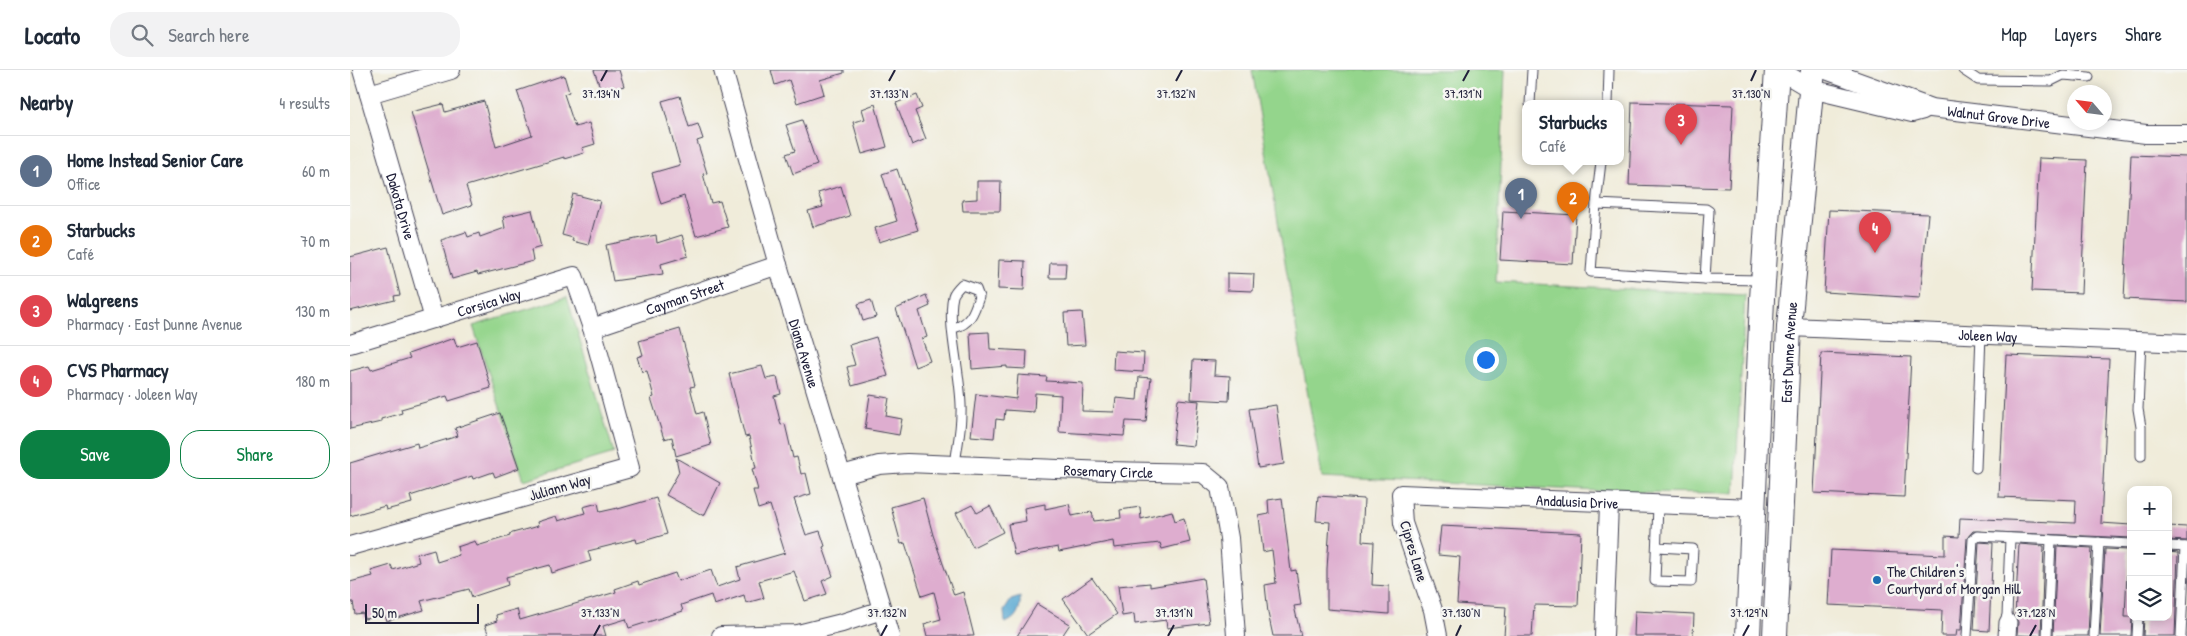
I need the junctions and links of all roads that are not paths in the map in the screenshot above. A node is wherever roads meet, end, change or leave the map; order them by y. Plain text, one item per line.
1 (362, 70) edge
2 (451, 70) edge
3 (723, 70) edge
4 (1532, 70) edge
5 (1608, 70) edge
6 (1778, 70) edge
7 (1826, 70) edge
8 (1963, 70) edge
9 (2089, 77) dead end
10 (1812, 80) edge
11 (369, 94) junction
12 (1530, 100) edge
13 (1608, 100) edge
14 (1931, 108) junction
15 (2187, 134) edge
16 (1601, 165) edge
17 (1596, 204) junction
18 (1767, 226) junction
19 (778, 265) junction
20 (1705, 279) junction
21 (1763, 280) junction
22 (434, 319) junction
23 (1789, 327) junction
24 (592, 328) junction
25 (954, 328) junction
26 (1981, 333) junction
27 (2141, 341) junction
28 (2187, 343) edge
29 (350, 344) edge
30 (1759, 371) junction
31 (2141, 456) dead end
32 (955, 464) junction
33 (1976, 468) dead end
34 (842, 475) junction
35 (1401, 494) joint
36 (1609, 504) junction
37 (1658, 506) junction
38 (1753, 508) junction
39 (2010, 538) junction
40 (2051, 540) junction
41 (2099, 542) junction
42 (2127, 544) edge
43 (350, 546) edge
44 (2172, 546) edge
45 (1657, 547) junction
46 (2186, 547) edge
47 (1778, 580) junction
48 (882, 610) junction
49 (2007, 616) junction
50 (2138, 621) edge
51 (721, 636) edge
52 (890, 636) edge
53 (1236, 636) edge
54 (1438, 636) edge
55 (1604, 636) edge
56 (1748, 636) edge
57 (1775, 636) edge
58 (1967, 636) edge
59 (2003, 636) edge
60 (2012, 636) edge
61 (2047, 636) edge
62 (2094, 636) edge
63 (2137, 636) edge
64 (2182, 636) edge

1 - 11 street, Dakota Drive
2 - 11 street
3 - 19 street, Diana Avenue
4 - 12 lane
5 - 13 lane
6 - 10 street, Walnut Grove Drive
6 - 18 main road, East Dunne Avenue
7 - 14 street, Walnut Grove Drive
8 - 9 lane
10 - 14 street, Walnut Grove Drive
10 - 23 main road, East Dunne Avenue
11 - 22 street, Dakota Drive
14 - 15 street, Walnut Grove Drive
16 - 17 lane
17 - 20 lane
17 - 20 lane
18 - 21 main road, East Dunne Avenue
18 - 23 main road
19 - 24 street, Cayman Street
19 - 34 street, Diana Avenue
20 - 21 lane
21 - 30 main road, East Dunne Avenue
22 - 24 street, Corsica Way
22 - 29 street, Corsica Way
23 - 26 street, Joleen Way
23 - 30 main road
23 - 47 main road, East Dunne Avenue
24 - 43 street, Juliann Way
25 - 25 lane
25 - 32 lane
26 - 27 street, Joleen Way
26 - 33 lane
27 - 28 street, Joleen Way
27 - 31 lane
30 - 38 main road, East Dunne Avenue
32 - 34 street, Rosemary Circle
32 - 53 street, Rosemary Circle
34 - 48 street, Diana Avenue
35 - 36 street, Andalusia Drive
35 - 54 street, Cipres Lane
36 - 37 street, Andalusia Drive
36 - 55 street
37 - 38 street, Andalusia Drive
37 - 45 lane
38 - 47 main road
38 - 56 main road, East Dunne Avenue
39 - 40 lane
39 - 49 lane
39 - 58 lane
40 - 41 lane
40 - 61 lane
41 - 42 lane
41 - 62 lane
44 - 46 lane
45 - 45 lane
46 - 64 lane
47 - 57 main road, East Dunne Avenue
48 - 51 street
48 - 52 street, Diana Avenue
49 - 59 lane
49 - 60 lane
50 - 63 lane

